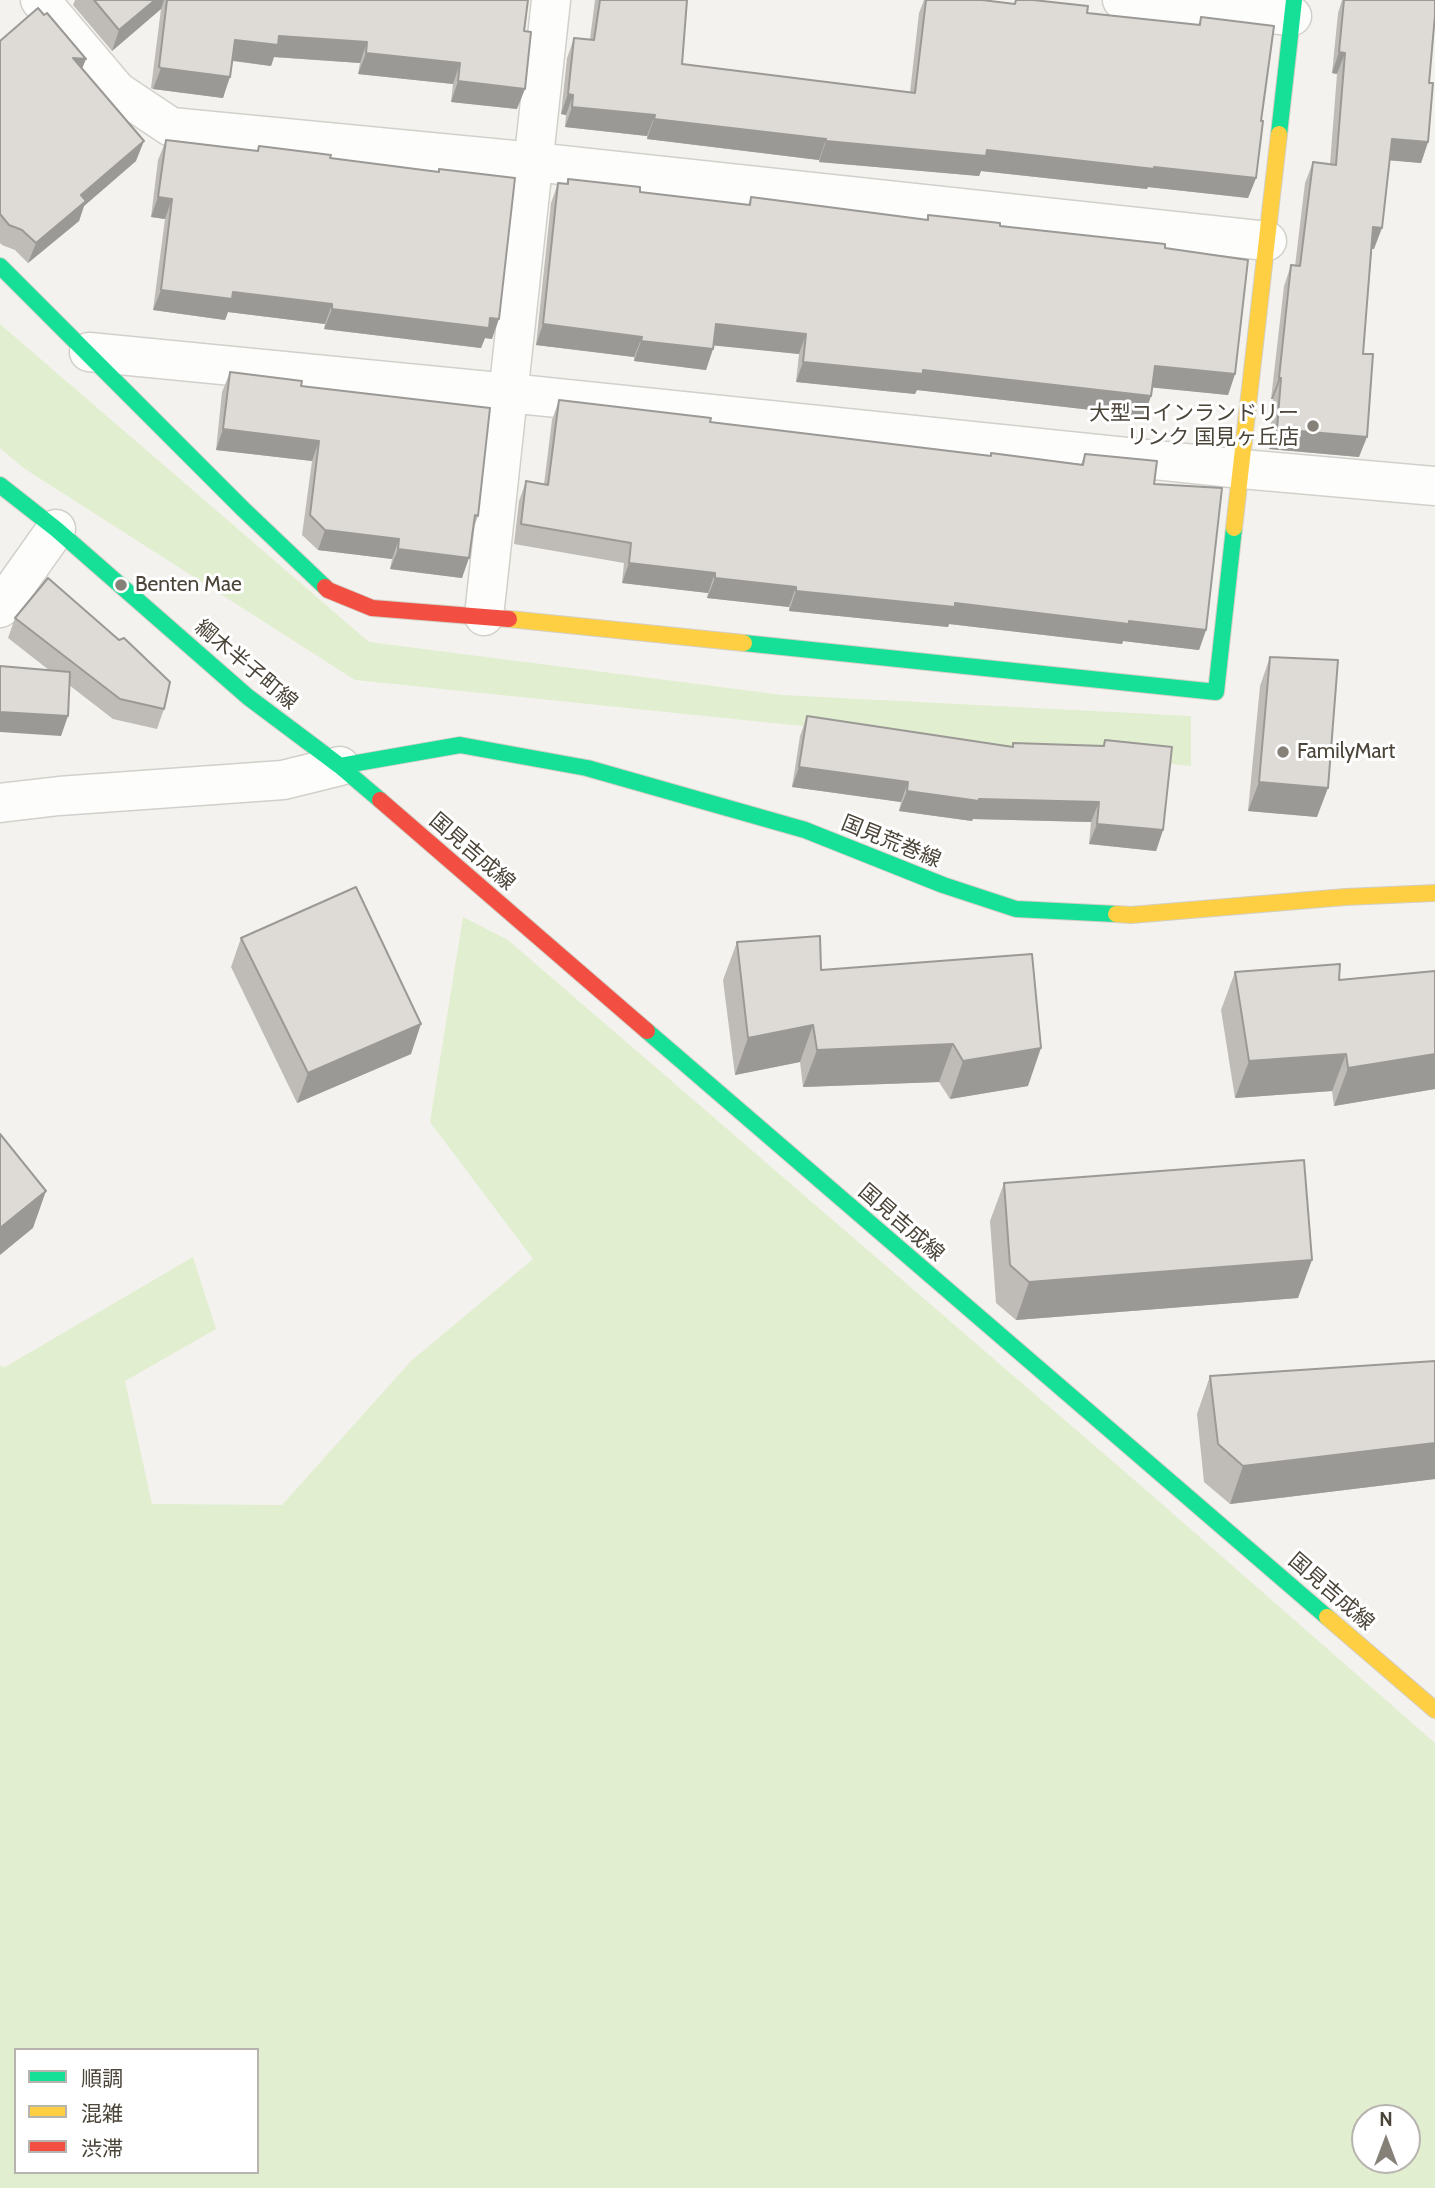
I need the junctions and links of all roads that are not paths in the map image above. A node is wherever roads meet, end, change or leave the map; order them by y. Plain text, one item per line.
1 (40, 0) edge
2 (551, 0) edge
3 (1122, 0) edge
4 (1293, 8) edge
5 (534, 162) junction
6 (1268, 241) junction
7 (0, 266) edge
8 (89, 352) junction
9 (509, 393) junction
10 (1242, 469) junction
11 (0, 485) edge
12 (1435, 486) edge
13 (56, 529) junction
14 (0, 608) edge
15 (484, 616) junction
16 (340, 766) junction
17 (0, 803) edge
18 (1435, 893) edge
19 (1435, 1710) edge

1 - 5 street
2 - 5 street
3 - 4 street
4 - 6 street
5 - 6 street
5 - 9 street
6 - 10 street
7 - 8 street
8 - 9 street
8 - 15 street
9 - 10 street
9 - 15 street
10 - 12 street
10 - 15 street
11 - 13 street, 綱木半子町線
13 - 14 street
13 - 16 street, 綱木半子町線
16 - 17 street
16 - 18 street, 国見荒巻線
16 - 19 street, 国見吉成線

